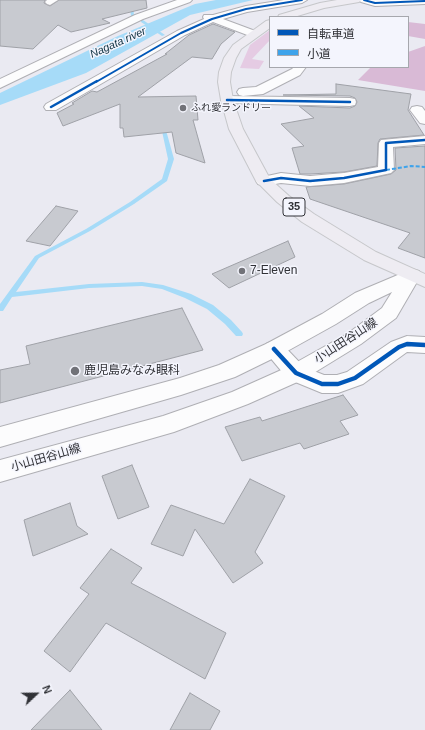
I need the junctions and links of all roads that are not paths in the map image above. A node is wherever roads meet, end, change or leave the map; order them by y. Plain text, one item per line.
1 (302, 0) edge
2 (356, 0) edge
3 (364, 0) edge
4 (425, 1) edge
5 (170, 2) edge
6 (187, 4) edge
7 (200, 14) dead end
8 (286, 16) edge
9 (212, 19) junction
10 (269, 24) edge
11 (254, 34) junction
12 (299, 68) edge
13 (0, 84) edge
14 (226, 96) junction
15 (350, 102) dead end
16 (51, 107) dead end
17 (425, 140) edge
18 (264, 181) junction
19 (418, 278) edge
20 (425, 345) edge
21 (274, 349) junction
22 (296, 373) junction
23 (0, 437) edge
24 (0, 471) edge

1 - 9 street
2 - 8 main road
3 - 4 street
5 - 6 street
5 - 13 street
7 - 9 street
9 - 11 street
9 - 16 street
10 - 11 main road, 35
11 - 14 main road, 35
12 - 14 street
14 - 15 street
14 - 18 main road, 35
17 - 18 street
18 - 19 main road, 35
19 - 21 street
19 - 22 street, 小山田谷山線
20 - 22 street
21 - 22 street
21 - 23 street
22 - 24 street, 小山田谷山線

